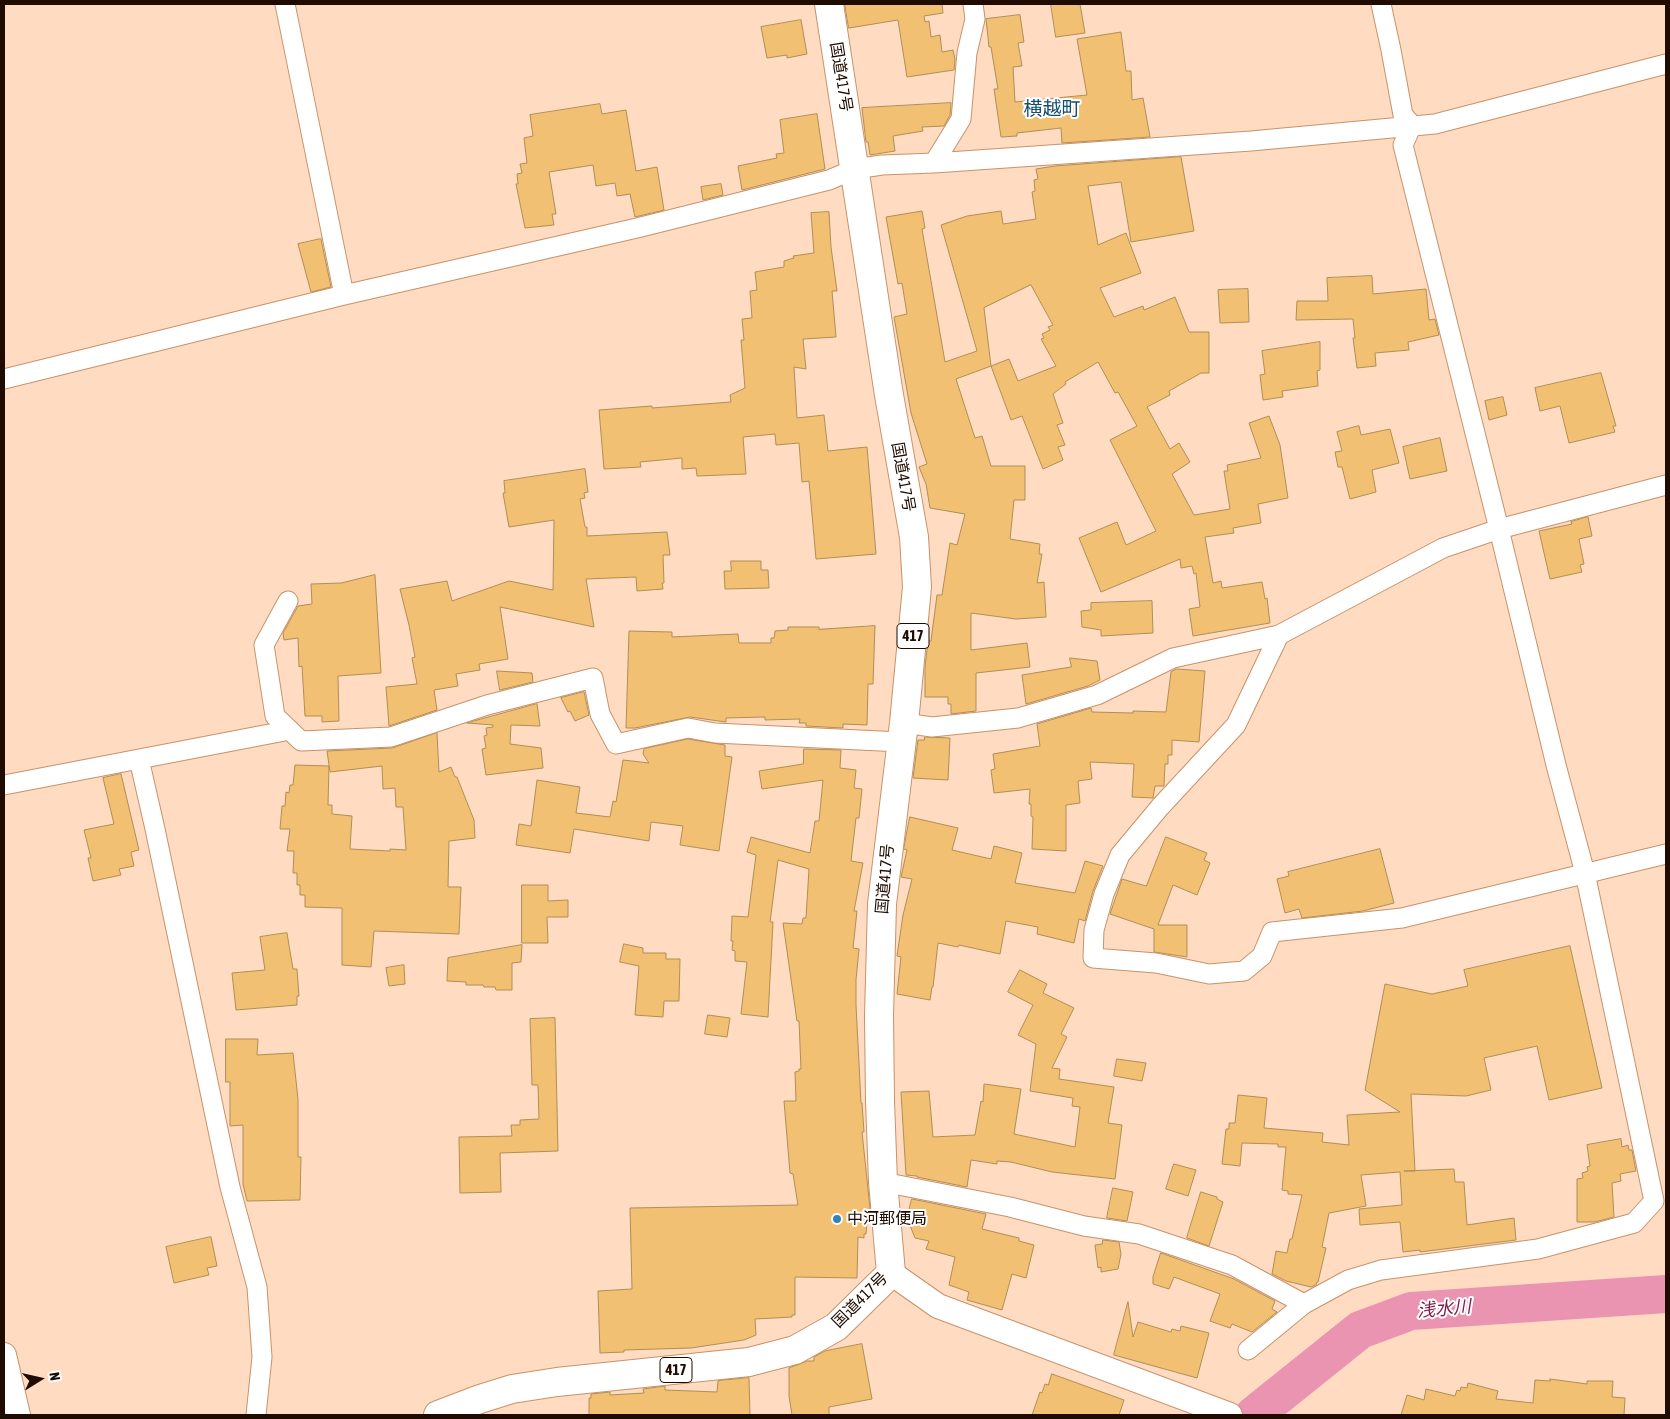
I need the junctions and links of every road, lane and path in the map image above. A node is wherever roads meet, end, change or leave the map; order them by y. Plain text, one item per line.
1 (285, 4) edge
2 (829, 4) edge
3 (973, 4) edge
4 (1380, 4) edge
5 (1666, 64) edge
6 (1412, 125) junction
7 (934, 163) junction
8 (855, 169) junction
9 (344, 295) junction
10 (4, 379) edge
11 (1666, 484) edge
12 (1499, 529) junction
13 (288, 601) dead end
14 (1279, 635) junction
15 (290, 730) junction
16 (902, 733) junction
17 (139, 760) junction
18 (4, 785) edge
19 (1666, 854) edge
20 (1585, 873) junction
21 (883, 1182) junction
22 (891, 1273) junction
23 (1304, 1304) junction
24 (1248, 1350) dead end
25 (4, 1355) edge
26 (18, 1415) edge
27 (256, 1415) edge
28 (438, 1415) edge
29 (1230, 1415) edge

1 - 9 street
2 - 8 highway, 国道417号 / 417
3 - 7 street
4 - 6 street
5 - 6 street
6 - 7 street
6 - 12 street
7 - 8 street
8 - 9 street
8 - 16 highway, 国道417号 / 417
9 - 10 street
11 - 12 street
12 - 14 street
12 - 20 street
13 - 15 street
14 - 16 street
14 - 20 street
15 - 16 street
15 - 17 street
16 - 21 highway, 国道417号 / 417
17 - 18 street
17 - 27 street
19 - 20 street
20 - 23 street
21 - 22 highway, 国道417号 / 417
21 - 23 street
22 - 28 highway, 国道417号 / 417
22 - 29 street
23 - 24 street
25 - 26 street

